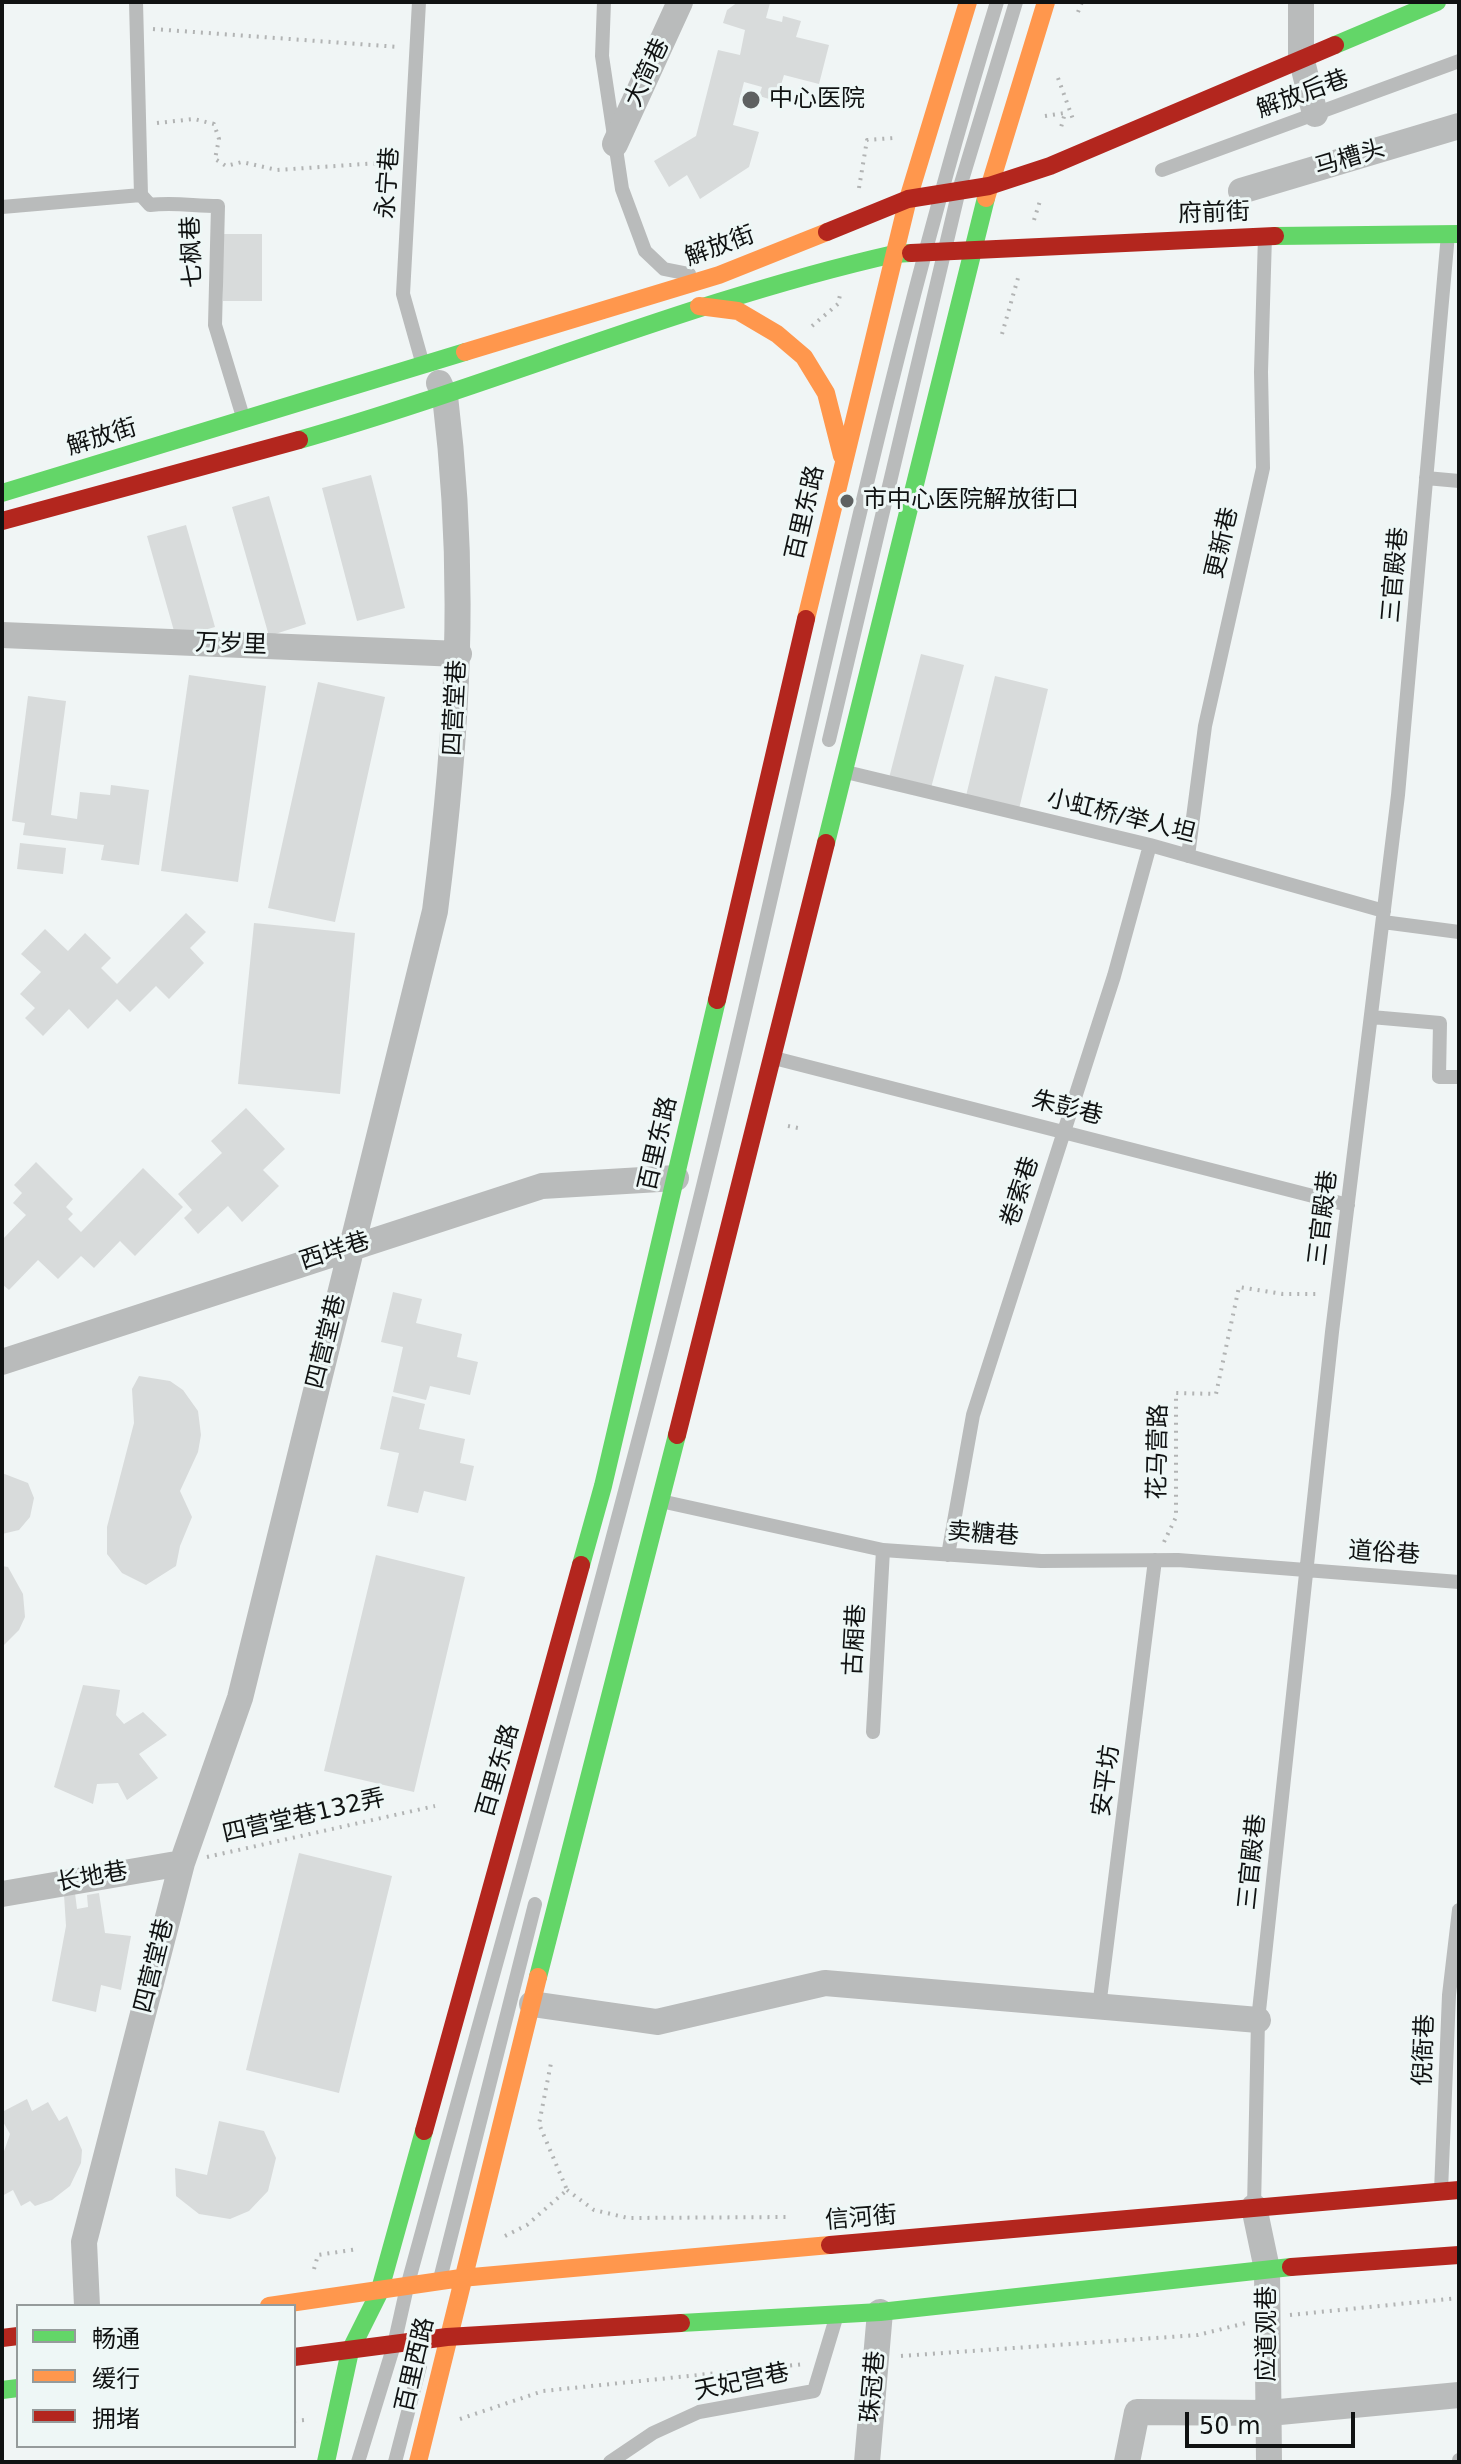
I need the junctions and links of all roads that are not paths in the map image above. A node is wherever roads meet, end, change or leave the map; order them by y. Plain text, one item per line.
1 (136, 2) edge
2 (419, 2) edge
3 (604, 2) edge
4 (680, 2) edge
5 (968, 2) edge
6 (997, 2) edge
7 (1016, 2) edge
8 (1046, 2) edge
9 (1301, 2) edge
10 (1437, 2) edge
11 (1301, 57) junction
12 (1459, 61) edge
13 (1315, 114) junction
14 (1459, 126) edge
15 (615, 144) junction
16 (1162, 170) dead end
17 (989, 186) junction
18 (959, 190) junction
19 (1241, 191) dead end
20 (939, 193) junction
21 (141, 195) junction
22 (908, 199) junction
23 (2, 207) edge
24 (1454, 234) edge
25 (1265, 236) junction
26 (971, 248) junction
27 (945, 250) junction
28 (925, 252) junction
29 (894, 254) junction
30 (709, 278) junction
31 (699, 306) junction
32 (427, 364) junction
33 (445, 396) junction
34 (244, 420) junction
35 (843, 461) junction
36 (1426, 478) junction
37 (1459, 481) edge
38 (2, 493) edge
39 (2, 521) edge
40 (2, 635) edge
41 (459, 654) junction
42 (825, 760) dead end
43 (845, 772) junction
44 (1150, 845) junction
45 (1188, 856) junction
46 (1383, 917) junction
47 (1459, 932) edge
48 (1371, 1017) junction
49 (774, 1057) junction
50 (1459, 1077) edge
51 (1064, 1130) junction
52 (676, 1178) junction
53 (1348, 1205) junction
54 (350, 1247) junction
55 (2, 1362) edge
56 (661, 1501) junction
57 (883, 1550) junction
58 (948, 1555) junction
59 (1155, 1560) junction
60 (1306, 1570) junction
61 (1459, 1582) edge
62 (873, 1732) dead end
63 (182, 1863) junction
64 (538, 1893) dead end
65 (2, 1894) edge
66 (1459, 1910) edge
67 (532, 2004) junction
68 (1099, 2007) junction
69 (1258, 2020) junction
70 (1450, 2190) edge
71 (1254, 2207) junction
72 (1459, 2255) edge
73 (1267, 2269) junction
74 (461, 2278) junction
75 (407, 2287) junction
76 (438, 2289) junction
77 (379, 2293) junction
78 (87, 2304) edge
79 (286, 2304) edge
80 (880, 2312) junction
81 (838, 2313) junction
82 (428, 2334) junction
83 (447, 2337) junction
84 (394, 2345) junction
85 (350, 2351) junction
86 (296, 2357) edge
87 (1459, 2395) edge
88 (1269, 2413) junction
89 (326, 2462) edge
90 (358, 2462) edge
91 (395, 2462) edge
92 (418, 2462) edge
93 (610, 2462) edge
94 (867, 2462) edge
95 (1127, 2462) edge
96 (1269, 2462) edge

1 - 21 lane
2 - 32 lane, 永宁巷
3 - 15 lane
4 - 15 street, 大简巷
5 - 22 main road, 百里东路
6 - 20 lane
7 - 18 lane
8 - 17 main road
9 - 11 street
10 - 11 main road, 解放街
11 - 13 street
11 - 17 main road, 解放街
12 - 13 lane, 解放后巷
13 - 16 lane, 解放后巷
14 - 19 street, 马槽头
15 - 30 lane
17 - 18 main road, 解放街
17 - 26 main road
18 - 20 main road, 解放街
18 - 27 lane
20 - 22 main road, 解放街
20 - 28 lane
21 - 23 lane
21 - 34 lane, 七枫巷
22 - 29 main road, 百里东路
22 - 30 main road, 解放街
24 - 25 main road, 府前街
24 - 36 lane, 三官殿巷
25 - 26 main road, 府前街
25 - 45 lane, 更新巷
26 - 27 main road, 解放街
26 - 43 main road
27 - 28 main road, 解放街
27 - 42 lane
28 - 29 main road, 解放街
28 - 75 lane
29 - 31 main road, 解放街
29 - 35 main road, 百里东路
30 - 32 main road, 解放街
31 - 33 main road, 解放街
31 - 35 main road
32 - 33 street, 四营堂巷
32 - 34 main road, 解放街
33 - 39 main road, 解放街
33 - 41 street, 四营堂巷
34 - 38 main road, 解放街
35 - 52 main road, 百里东路
36 - 37 lane
36 - 46 lane, 三官殿巷
40 - 41 street, 万岁里
41 - 54 street, 四营堂巷
43 - 44 lane, 小虹桥/举人坦
43 - 49 main road
44 - 45 lane, 小虹桥/举人坦
44 - 51 lane, 卷索巷
45 - 46 lane, 小虹桥/举人坦
46 - 47 lane, 小虹桥/举人坦
46 - 48 lane, 三官殿巷
48 - 50 lane
48 - 53 lane, 三官殿巷
49 - 51 lane, 朱彭巷
49 - 56 main road
51 - 53 lane, 朱彭巷
51 - 58 lane, 卷索巷
52 - 54 street, 西垟巷
52 - 77 main road, 百里东路
53 - 60 lane, 三官殿巷
54 - 55 street, 西垟巷
54 - 63 street, 四营堂巷
56 - 57 lane, 卖糖巷
56 - 67 main road
57 - 58 lane, 卖糖巷
57 - 62 lane, 古厢巷
58 - 59 lane, 卖糖巷
59 - 60 lane, 卖糖巷
59 - 68 lane, 安平坊
60 - 61 lane, 道俗巷
60 - 69 lane, 三官殿巷
63 - 65 street, 长地巷
63 - 78 street, 四营堂巷
64 - 76 lane
66 - 70 lane, 倪衙巷
67 - 68 street
67 - 74 main road
68 - 69 street
69 - 71 lane, 三官殿巷
70 - 71 main road, 信河街
71 - 73 street, 应道观巷
71 - 74 main road, 信河街
72 - 73 main road
73 - 80 main road
73 - 88 street, 应道观巷
74 - 76 main road, 信河街
74 - 83 main road, 百里西路
75 - 76 main road, 信河街
75 - 77 main road, 信河街
75 - 84 lane
77 - 79 main road, 信河街
77 - 85 main road
80 - 81 main road
80 - 94 street, 珠冠巷
81 - 83 main road
81 - 93 lane, 天妃宫巷
82 - 83 main road
82 - 84 main road
82 - 91 lane
83 - 92 main road, 百里西路
84 - 85 main road
84 - 90 lane
85 - 86 main road
85 - 89 main road
87 - 88 street
88 - 95 street
88 - 96 street, 应道观巷

